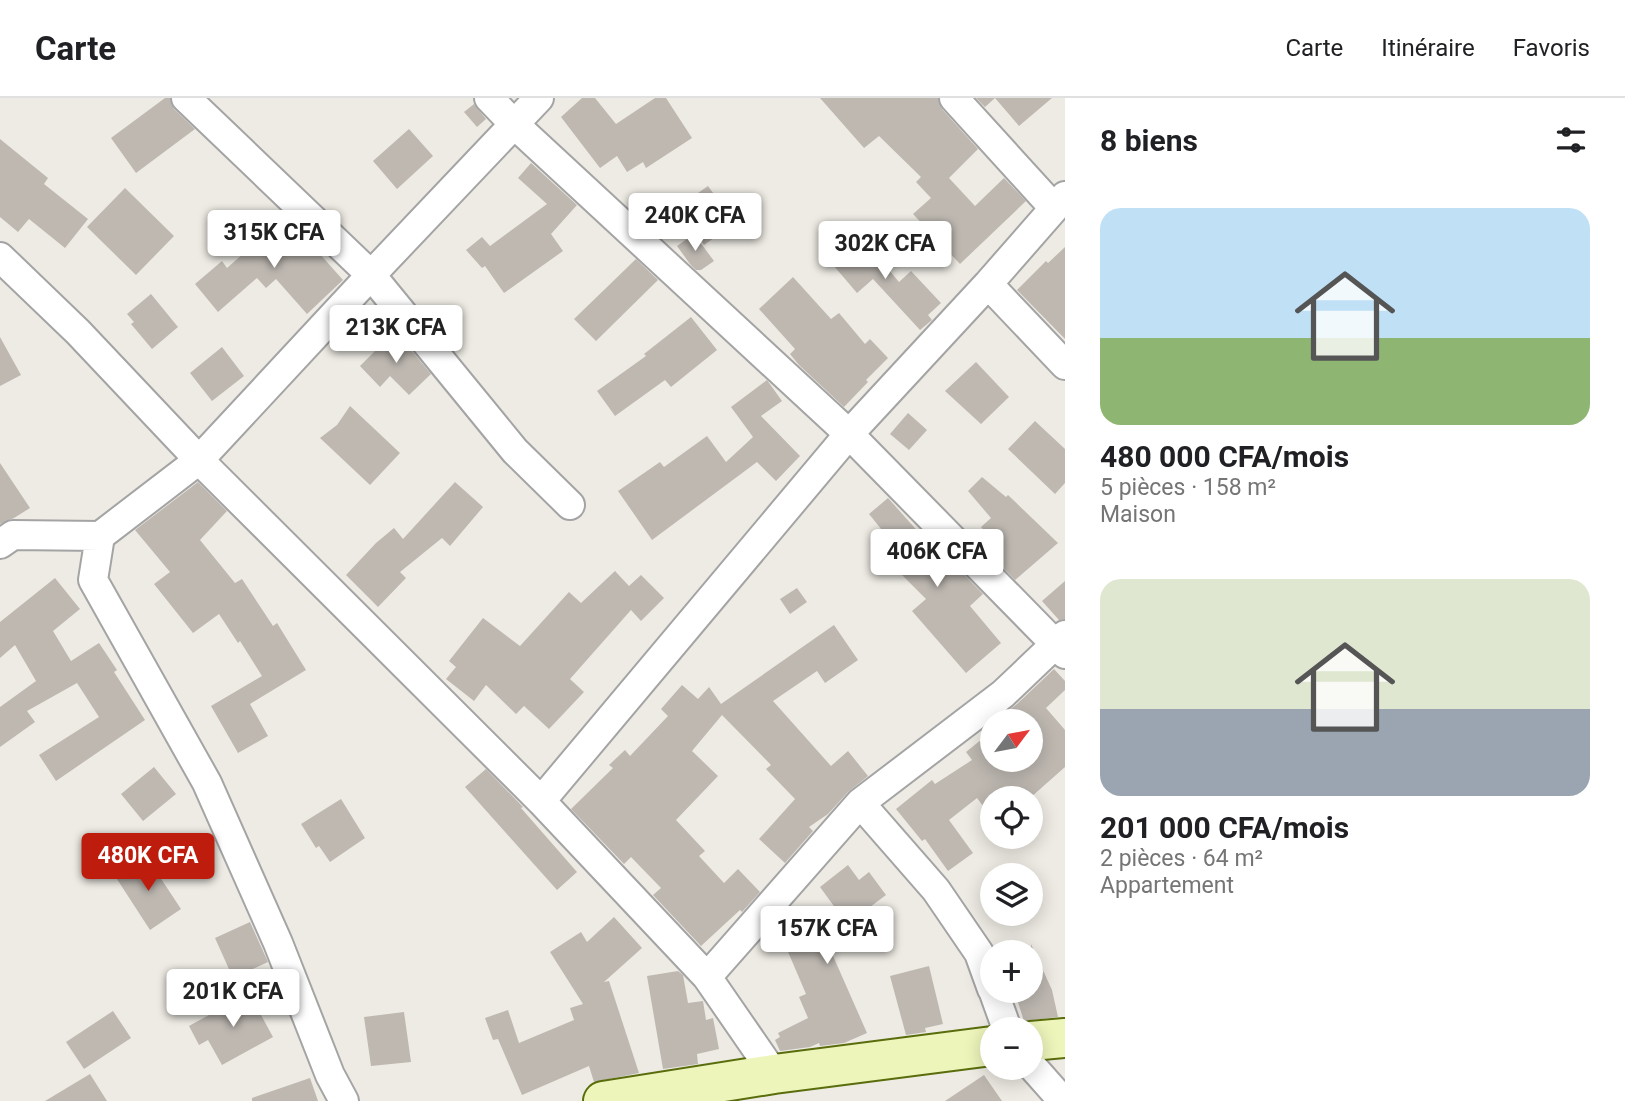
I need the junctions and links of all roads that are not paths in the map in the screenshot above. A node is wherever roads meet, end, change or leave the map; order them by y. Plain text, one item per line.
1 (186, 98) edge
2 (489, 98) edge
3 (539, 98) edge
4 (954, 98) edge
5 (514, 124) junction
6 (1060, 202) edge
7 (0, 257) edge
8 (371, 275) junction
9 (988, 284) junction
10 (1065, 365) edge
11 (849, 434) junction
12 (200, 460) junction
13 (570, 505) dead end
14 (100, 536) junction
15 (0, 544) edge
16 (1061, 645) edge
17 (541, 801) junction
18 (860, 803) junction
19 (980, 956) edge
20 (707, 977) junction
21 (1065, 1038) edge
22 (1043, 1040) edge
23 (980, 1048) edge
24 (775, 1074) junction
25 (1043, 1078) edge
26 (344, 1101) edge
27 (603, 1101) edge
28 (1063, 1101) edge

1 - 8 street
2 - 5 street
3 - 5 street
4 - 6 street
5 - 8 street
5 - 11 street
6 - 9 street
7 - 12 street
8 - 12 street
8 - 13 street
9 - 10 street
9 - 11 street
11 - 16 street
11 - 17 street
12 - 14 street
12 - 17 street
14 - 15 street
14 - 26 street
16 - 18 street
17 - 20 street
18 - 19 street
18 - 20 street
20 - 24 street
21 - 22 main road
23 - 24 main road
24 - 27 main road
25 - 28 street

